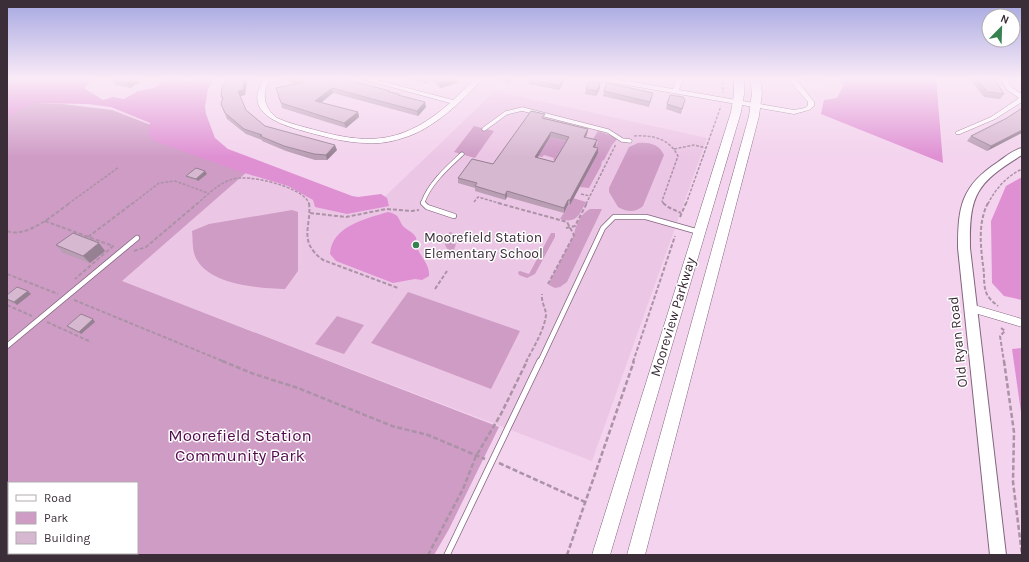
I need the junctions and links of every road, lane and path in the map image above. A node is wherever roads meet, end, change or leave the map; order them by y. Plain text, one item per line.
1 (262, 104) edge
2 (452, 104) edge
3 (724, 104) edge
4 (737, 104) edge
5 (751, 104) edge
6 (811, 104) edge
7 (1013, 104) edge
8 (756, 105) junction
9 (484, 129) dead end
10 (958, 133) dead end
11 (622, 140) junction
12 (630, 142) dead end
13 (674, 148) junction
14 (706, 148) junction
15 (1022, 151) edge
16 (462, 154) dead end
17 (119, 167) dead end
18 (1022, 169) edge
19 (209, 193) junction
20 (581, 194) dead end
21 (590, 196) junction
22 (474, 202) dead end
23 (428, 207) junction
24 (310, 213) junction
25 (681, 213) junction
26 (454, 216) dead end
27 (680, 217) dead end
28 (45, 221) junction
29 (571, 227) junction
30 (566, 228) dead end
31 (7, 231) edge
32 (699, 232) junction
33 (675, 236) dead end
34 (88, 237) junction
35 (138, 238) dead end
36 (129, 253) dead end
37 (447, 271) dead end
38 (7, 274) edge
39 (72, 281) dead end
40 (548, 284) dead end
41 (398, 288) dead end
42 (435, 289) dead end
43 (63, 291) dead end
44 (59, 294) junction
45 (542, 294) dead end
46 (79, 296) dead end
47 (53, 299) dead end
48 (7, 305) edge
49 (971, 308) junction
50 (997, 308) dead end
51 (38, 312) dead end
52 (32, 316) junction
53 (52, 318) dead end
54 (40, 319) junction
55 (47, 322) junction
56 (1022, 323) edge
57 (42, 326) dead end
58 (1001, 328) dead end
59 (91, 342) dead end
60 (7, 346) edge
61 (476, 456) junction
62 (493, 462) junction
63 (585, 502) junction
64 (428, 555) edge
65 (447, 555) edge
66 (567, 555) edge
67 (601, 555) edge
68 (636, 555) edge
69 (998, 555) edge
70 (1022, 555) edge

1 - 2 street
3 - 14 path
4 - 32 main road, Mooreview Parkway
5 - 8 street
6 - 8 street
7 - 10 street
8 - 68 main road, Mooreview Parkway
9 - 11 lane
11 - 12 lane
11 - 13 path
11 - 21 path
13 - 14 path
13 - 25 path
14 - 25 path
15 - 49 street, Old Ryan Road
16 - 23 lane
17 - 28 path
18 - 50 path
19 - 24 path
19 - 34 path
19 - 36 path
20 - 21 path
21 - 29 path
22 - 29 path
23 - 24 path
23 - 26 lane
24 - 41 path
25 - 27 path
28 - 31 path
28 - 34 path
29 - 30 path
29 - 40 path
32 - 62 lane
32 - 67 main road, Mooreview Parkway
33 - 63 path
34 - 39 path
35 - 54 lane
37 - 42 path
38 - 44 path
43 - 44 path
44 - 47 path
45 - 61 path
46 - 61 path
48 - 52 path
49 - 56 street
49 - 69 street, Old Ryan Road
51 - 52 path
52 - 54 path
53 - 55 path
54 - 55 path
54 - 60 lane
55 - 57 path
55 - 59 path
58 - 70 path
61 - 62 path
61 - 64 path
62 - 63 path
62 - 65 lane
63 - 66 path

